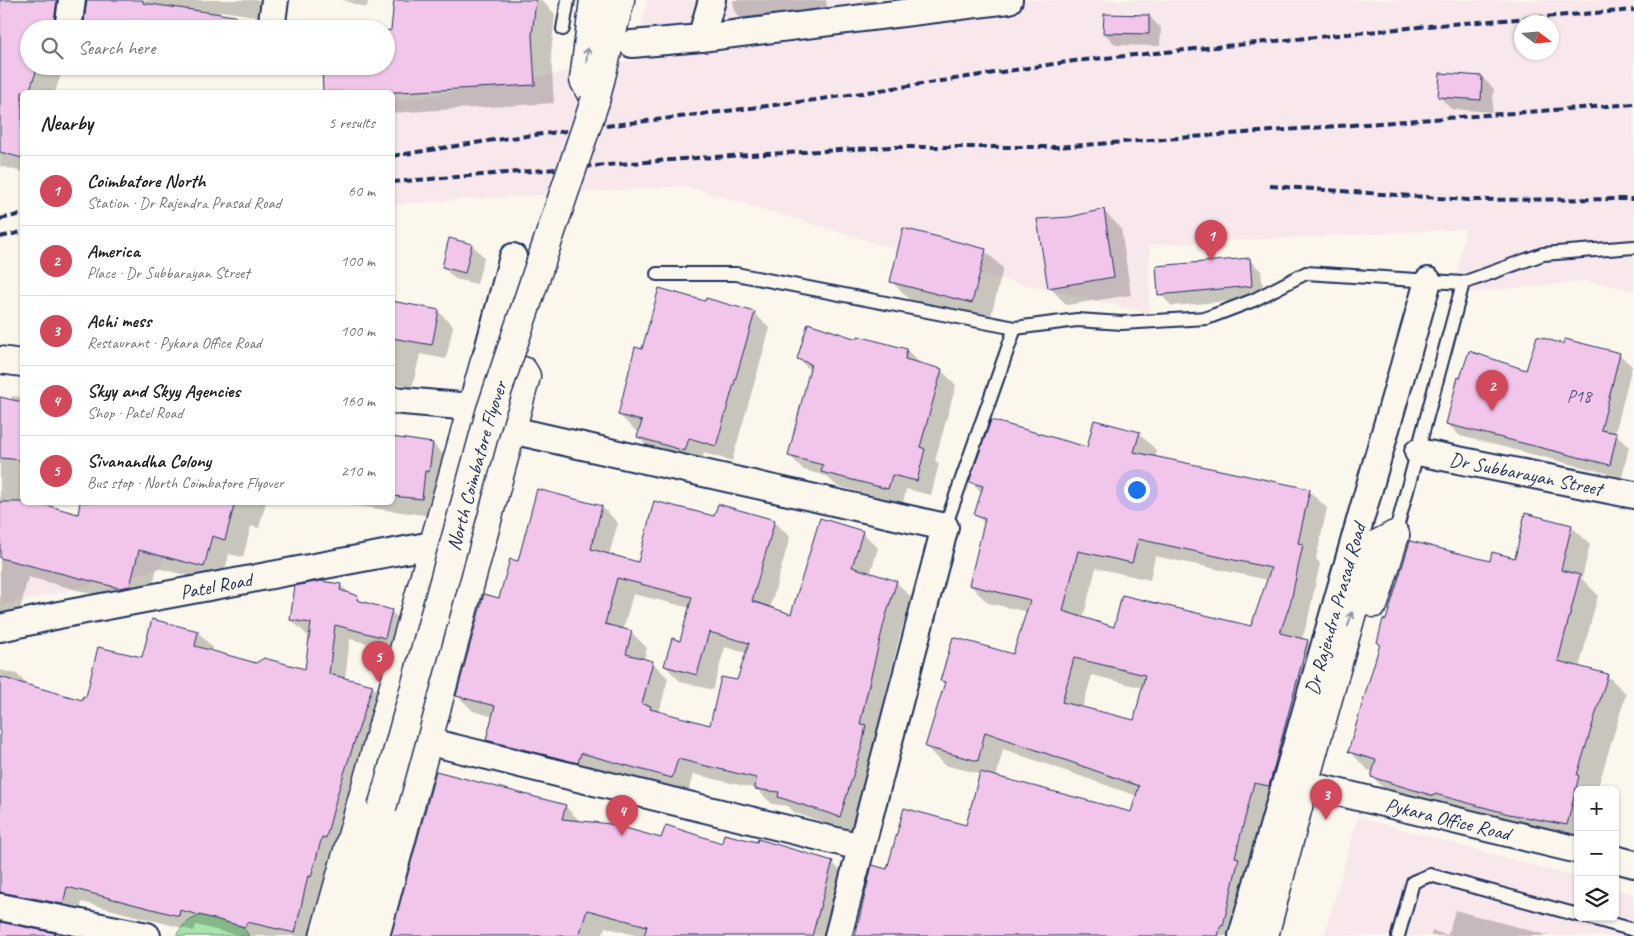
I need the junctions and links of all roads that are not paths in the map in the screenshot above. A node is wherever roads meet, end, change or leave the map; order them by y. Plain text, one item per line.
1 (72, 0) edge
2 (276, 0) edge
3 (568, 0) edge
4 (594, 0) edge
5 (620, 0) edge
6 (712, 0) edge
7 (1009, 0) edge
8 (69, 20) edge
9 (273, 20) edge
10 (562, 29) dead end
11 (701, 38) junction
12 (632, 44) dead end
13 (595, 102) junction
14 (1634, 247) edge
15 (513, 258) dead end
16 (657, 274) dead end
17 (1428, 281) junction
18 (1463, 283) junction
19 (1015, 328) junction
20 (0, 360) edge
21 (485, 360) junction
22 (20, 363) edge
23 (395, 400) edge
24 (471, 407) junction
25 (511, 430) junction
26 (1418, 452) junction
27 (1634, 495) edge
28 (946, 527) junction
29 (1395, 535) joint
30 (432, 545) junction
31 (0, 628) edge
32 (426, 741) junction
33 (1311, 786) junction
34 (861, 847) junction
35 (1574, 849) edge
36 (1619, 860) edge
37 (1634, 864) edge
38 (0, 907) edge
39 (1574, 914) edge
40 (1602, 921) edge
41 (1634, 930) edge
42 (147, 936) edge
43 (324, 936) edge
44 (347, 936) edge
45 (375, 936) edge
46 (838, 936) edge
47 (1242, 936) edge
48 (1264, 936) edge
49 (1281, 936) edge
50 (1398, 936) edge

1 - 8 street
2 - 9 street
3 - 10 lane
13 -> 4 street
5 - 13 street, North Coimbatore Flyover
6 - 11 street
7 - 11 street
11 - 12 street
13 - 44 street, North Coimbatore Flyover, bridge
14 - 18 lane
15 - 21 street
16 - 19 lane
17 - 18 lane
17 - 19 lane
17 - 47 street, Dr Rajendra Prasad Road
18 - 26 lane
19 - 28 lane
20 - 22 street
21 - 24 street
21 - 25 street
23 - 24 street
24 - 30 street
25 - 28 street
25 - 32 street
26 - 27 street, Dr Subbarayan Street
26 - 29 lane
28 - 34 street
29 - 33 street
30 - 31 street, Patel Road
30 - 43 street
32 - 34 street
32 - 45 street
33 - 35 street, Pykara Office Road
33 - 48 street
33 - 49 street
34 - 46 street
36 - 37 street
38 - 42 street
39 - 50 lane
40 - 41 lane

